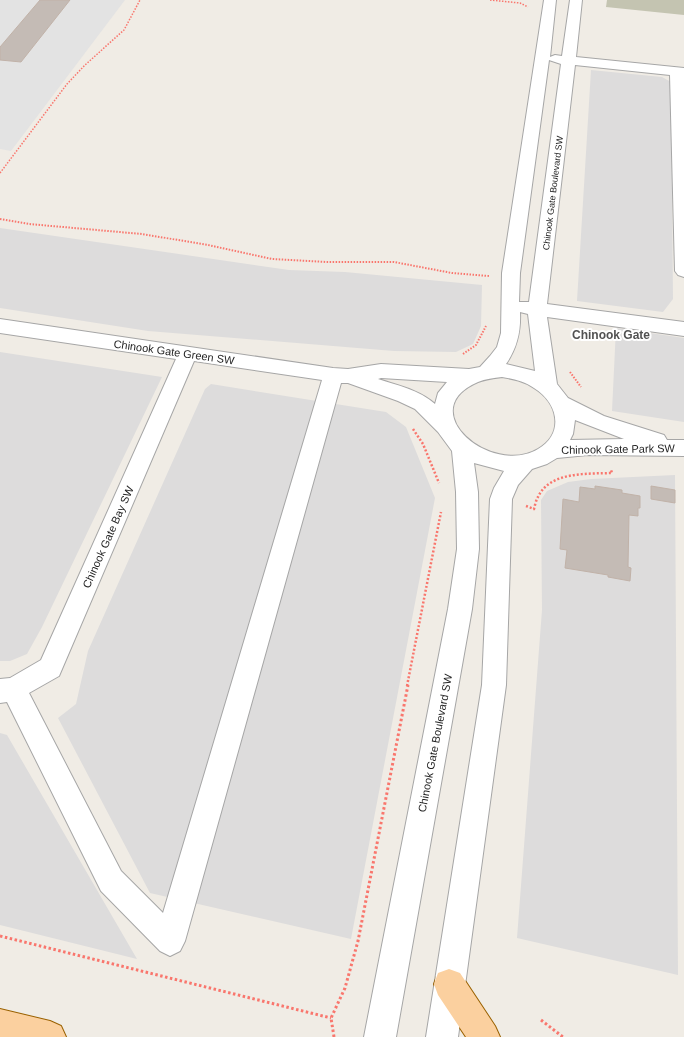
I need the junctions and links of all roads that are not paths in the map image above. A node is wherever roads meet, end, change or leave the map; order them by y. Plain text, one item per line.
1 (550, 0) edge
2 (572, 0) edge
3 (580, 1) edge
4 (543, 57) junction
5 (569, 60) junction
6 (680, 72) edge
7 (684, 271) edge
8 (510, 305) junction
9 (537, 309) junction
10 (0, 326) edge
11 (684, 329) edge
12 (188, 354) junction
13 (477, 373) junction
14 (341, 375) junction
15 (546, 386) junction
16 (562, 404) junction
17 (445, 426) junction
18 (462, 447) junction
19 (684, 448) edge
20 (552, 450) junction
21 (684, 456) edge
22 (526, 462) junction
23 (7, 690) edge
24 (449, 984) junction
25 (0, 1024) edge
26 (50, 1037) edge
27 (380, 1037) edge
28 (442, 1037) edge
29 (484, 1037) edge

1 - 4 street
2 - 3 street
3 - 5 street, Chinook Gate Boulevard SW
4 - 5 street
4 - 8 street
5 - 6 street
5 - 9 street, Chinook Gate Boulevard SW
6 - 7 street
8 - 9 street
8 - 13 street
9 - 11 street
9 - 15 street, Chinook Gate Boulevard SW
10 - 12 street, Chinook Gate Green SW
12 - 14 street, Chinook Gate Green SW
12 - 23 street, Chinook Gate Bay SW
13 - 14 street, Chinook Gate Green SW
13 - 15 street
13 - 17 street
14 - 17 street, Chinook Gate Green SW
14 - 23 street
15 - 16 street
16 - 19 street, Chinook Gate Park SW
16 - 20 street
17 - 18 street
18 - 22 street
18 - 27 street, Chinook Gate Boulevard SW
19 - 20 street, Chinook Gate Park SW
19 - 21 street
20 - 22 street
22 - 24 street
24 - 28 street
24 - 29 main road
25 - 26 main road

